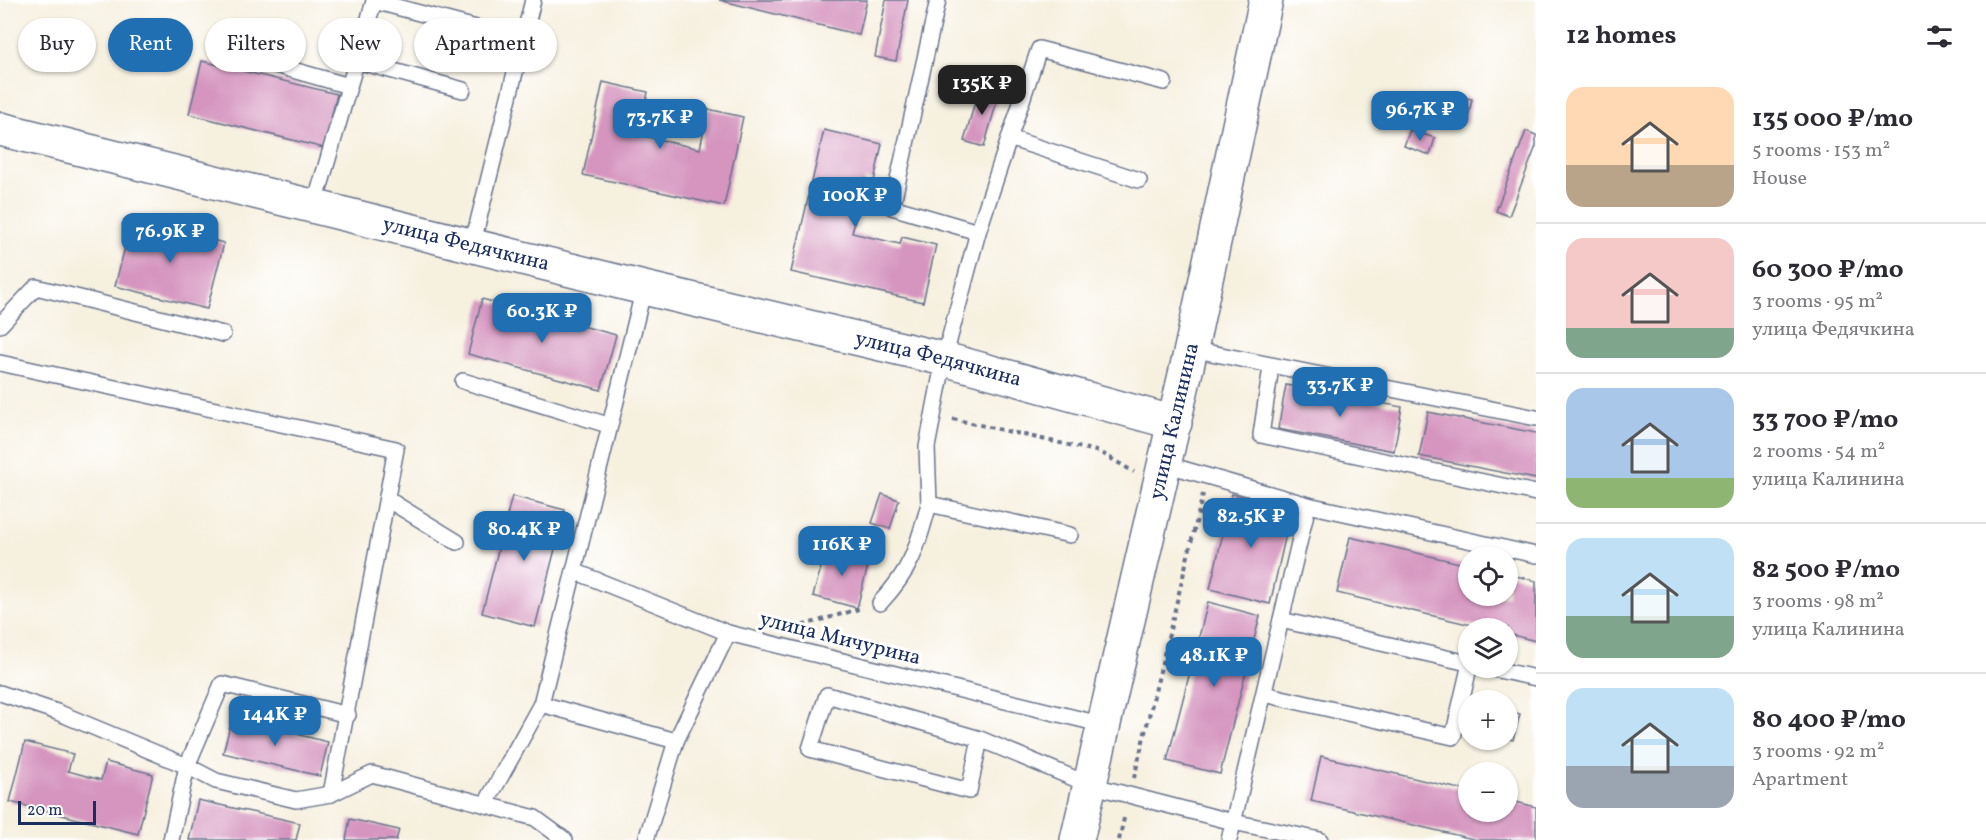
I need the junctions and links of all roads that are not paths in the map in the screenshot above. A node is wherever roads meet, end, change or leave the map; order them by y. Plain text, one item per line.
1 (533, 0) edge
2 (938, 0) edge
3 (1266, 0) edge
4 (369, 18) edge
5 (438, 18) edge
6 (300, 72) edge
7 (353, 72) edge
8 (397, 72) edge
9 (1164, 82) dead end
10 (349, 86) junction
11 (463, 90) dead end
12 (0, 129) edge
13 (1009, 138) junction
14 (1139, 180) dead end
15 (314, 207) junction
16 (978, 232) junction
17 (472, 246) junction
18 (644, 288) junction
19 (0, 325) edge
20 (223, 334) dead end
21 (1191, 349) junction
22 (944, 359) junction
23 (0, 363) edge
24 (1271, 367) junction
25 (463, 381) dead end
26 (1536, 418) edge
27 (1174, 423) junction
28 (608, 425) junction
29 (1162, 475) junction
30 (1536, 493) edge
31 (387, 499) junction
32 (929, 504) junction
33 (1308, 505) junction
34 (1070, 535) dead end
35 (458, 542) dead end
36 (1536, 555) edge
37 (574, 571) junction
38 (880, 603) road end
39 (1281, 620) junction
40 (728, 633) junction
41 (1458, 661) edge
42 (1518, 674) edge
43 (1467, 678) edge
44 (1536, 678) edge
45 (0, 693) edge
46 (1264, 694) junction
47 (541, 704) junction
48 (348, 715) junction
49 (1104, 725) junction
50 (980, 739) junction
51 (676, 741) junction
52 (187, 766) junction
53 (1090, 785) junction
54 (331, 794) junction
55 (485, 805) junction
56 (1233, 822) junction
57 (171, 840) edge
58 (566, 840) edge
59 (646, 840) edge
60 (1077, 840) edge
61 (1229, 840) edge
62 (1320, 840) edge

1 - 17 lane
2 - 16 lane
3 - 21 street, улица Калинина
4 - 5 lane
6 - 10 lane
7 - 10 lane
8 - 11 lane
9 - 13 lane
10 - 15 lane
12 - 15 street, улица Федячкина
13 - 14 lane
13 - 16 lane
15 - 17 street, улица Федячкина
16 - 22 lane
17 - 18 street, улица Федячкина
18 - 22 street, улица Федячкина
18 - 28 lane
19 - 20 lane
21 - 24 lane
21 - 27 street, улица Калинина
22 - 27 street, улица Федячкина
22 - 32 lane
23 - 31 lane
24 - 26 lane
24 - 30 lane
25 - 28 lane
27 - 29 street, улица Калинина
28 - 37 lane
29 - 33 lane
29 - 49 street, улица Калинина
31 - 35 lane
31 - 48 lane
32 - 34 lane
32 - 38 lane
33 - 36 lane
33 - 39 lane
37 - 40 lane, улица Мичурина
37 - 47 lane
39 - 41 lane
39 - 46 lane
40 - 49 lane, улица Мичурина
40 - 51 lane
42 - 44 lane
43 - 46 lane
45 - 52 lane
46 - 56 lane
47 - 51 lane
47 - 55 lane
48 - 52 lane
48 - 54 lane
49 - 53 street, улица Калинина
50 - 50 lane
50 - 53 lane
51 - 59 lane
52 - 54 lane
52 - 57 lane
53 - 56 lane
53 - 60 street, улица Калинина
54 - 55 lane
55 - 58 lane
56 - 61 lane
56 - 62 lane

